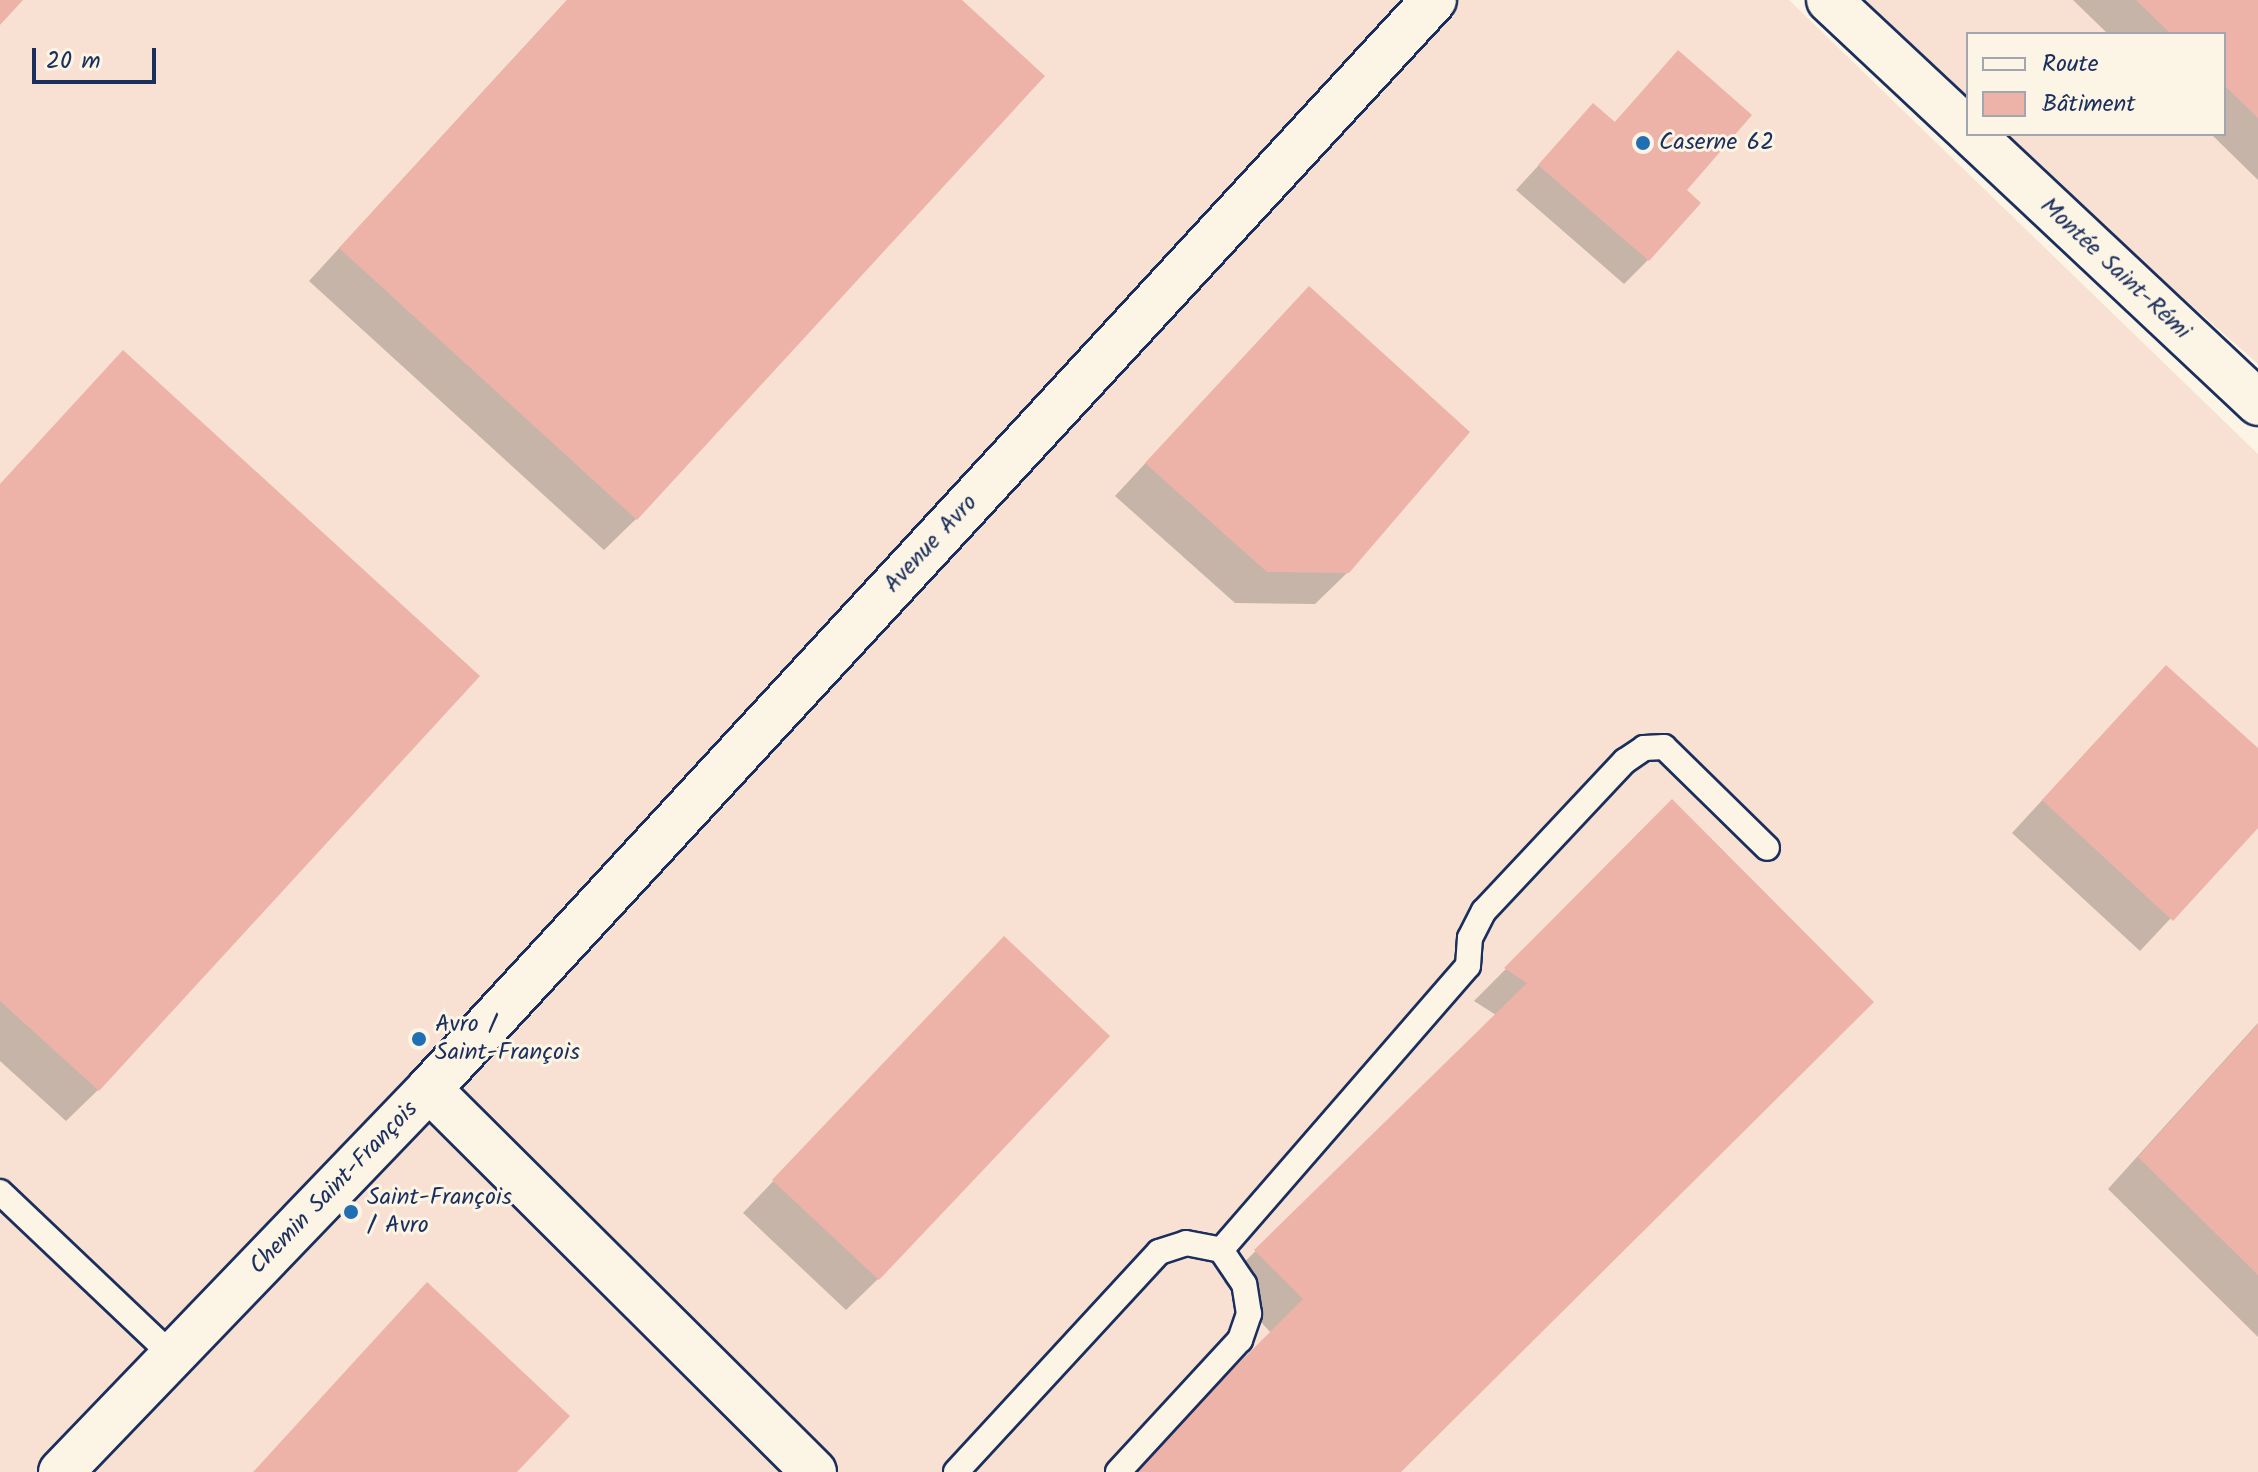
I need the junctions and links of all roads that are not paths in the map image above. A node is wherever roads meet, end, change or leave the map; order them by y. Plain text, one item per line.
1 (1434, 0) edge
2 (1829, 0) edge
3 (1966, 128) edge
4 (1974, 136) edge
5 (2258, 403) edge
6 (1767, 848) dead end
7 (429, 1089) junction
8 (0, 1192) edge
9 (1221, 1250) junction
10 (173, 1356) junction
11 (61, 1472) edge
12 (814, 1472) edge
13 (956, 1472) edge
14 (1118, 1472) edge

1 - 7 street, Avenue Avro
2 - 3 street, Montée Saint-Rémi
4 - 5 street, Montée Saint-Rémi
6 - 9 lane
7 - 10 street, Chemin Saint-François
7 - 12 street, Chemin Saint-François
8 - 10 lane
9 - 13 lane
9 - 14 lane
10 - 11 street, Chemin Saint-François

